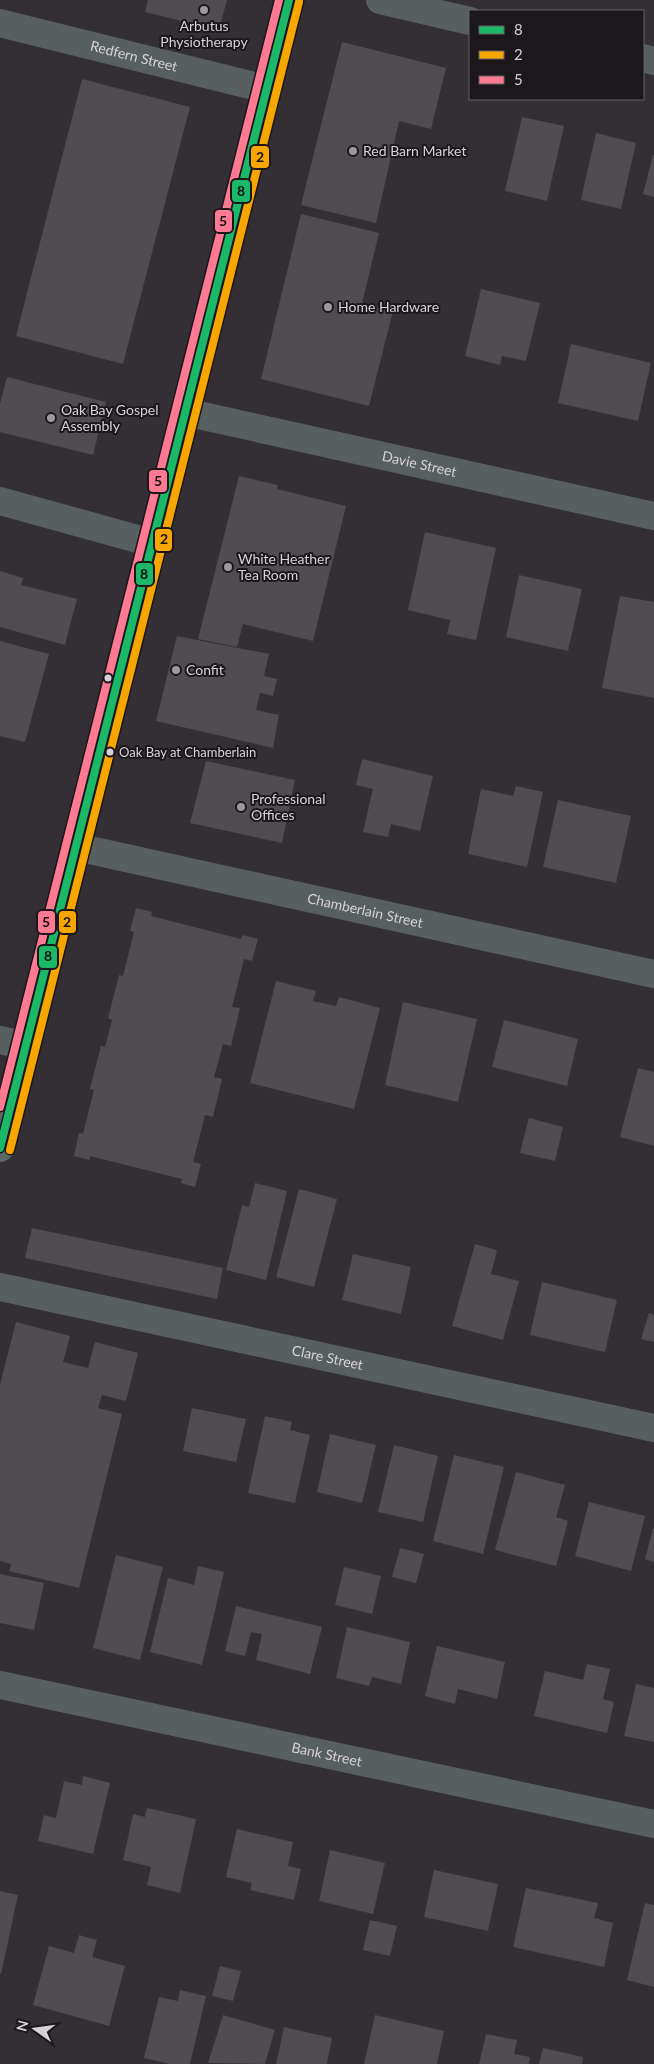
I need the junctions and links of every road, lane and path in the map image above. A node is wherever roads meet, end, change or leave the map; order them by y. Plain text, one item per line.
1 (289, 0) edge
2 (380, 0) edge
3 (469, 21) edge
4 (0, 24) edge
5 (266, 89) junction
6 (185, 412) junction
7 (0, 501) edge
8 (654, 516) edge
9 (152, 543) junction
10 (76, 847) junction
11 (654, 974) edge
12 (0, 1040) edge
13 (27, 1046) junction
14 (0, 1148) edge
15 (0, 1286) edge
16 (654, 1428) edge
17 (0, 1684) edge
18 (654, 1824) edge

1 - 5 main road
2 - 3 street
4 - 5 street, Redfern Street
5 - 6 main road
6 - 8 street, Davie Street
6 - 9 main road
7 - 9 street
9 - 10 main road
10 - 11 street, Chamberlain Street
10 - 13 main road
12 - 13 street
13 - 14 main road
15 - 16 street, Clare Street
17 - 18 street, Bank Street

